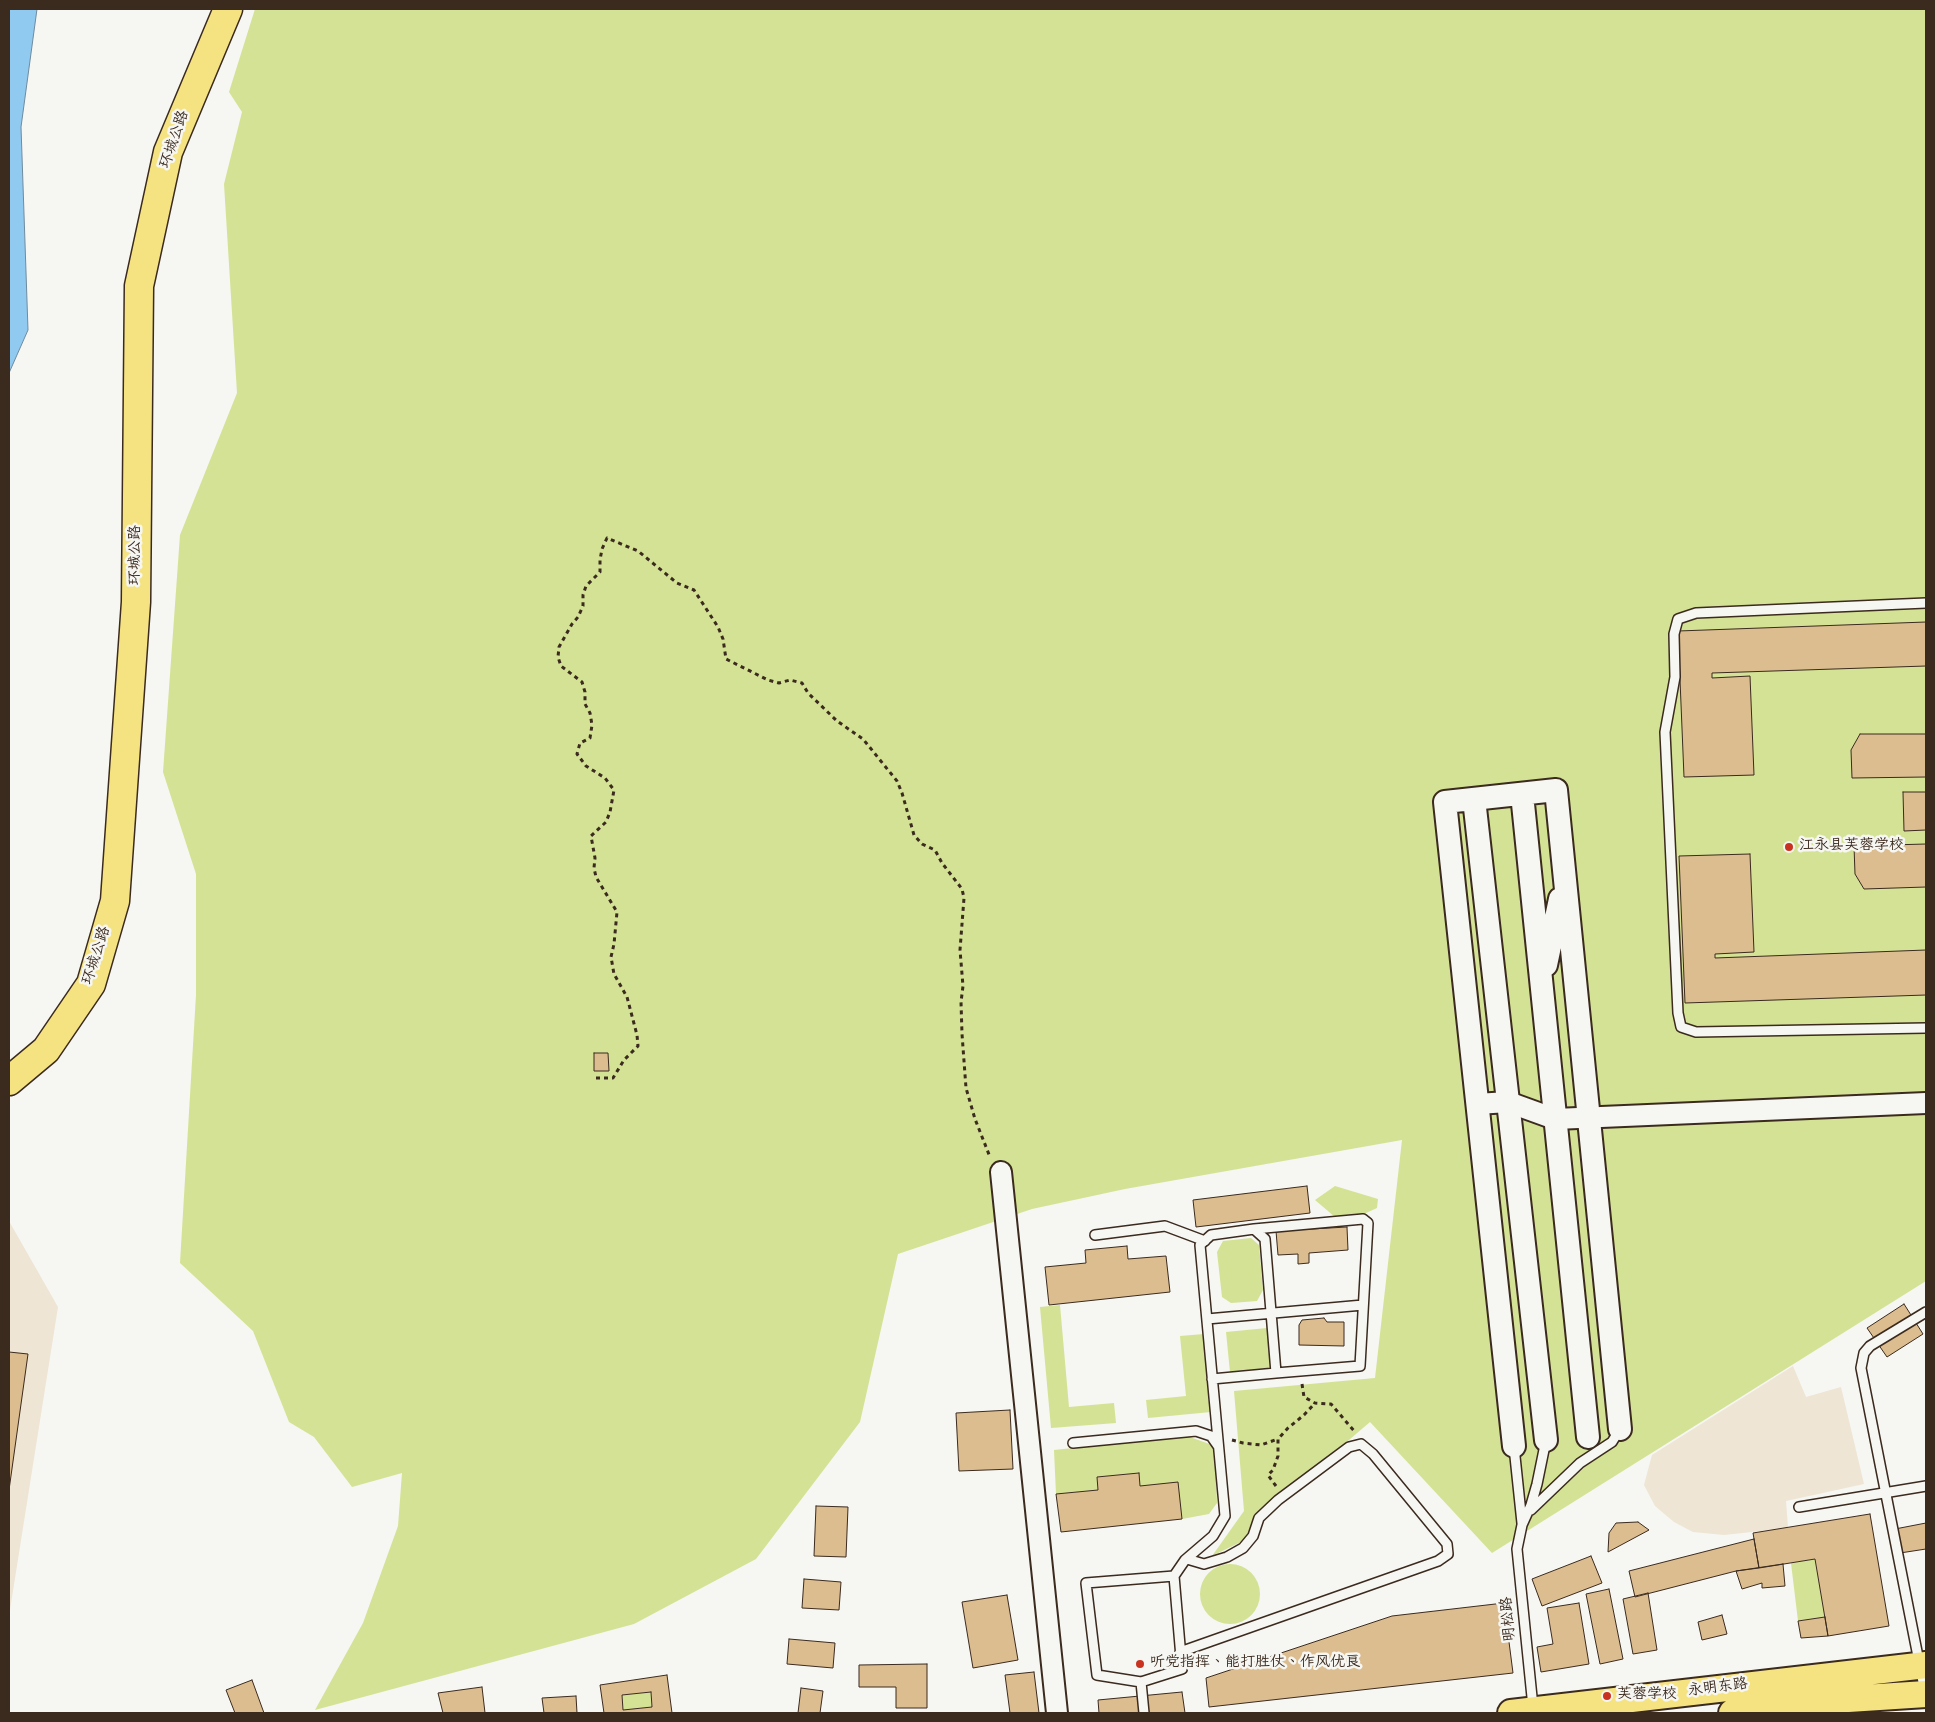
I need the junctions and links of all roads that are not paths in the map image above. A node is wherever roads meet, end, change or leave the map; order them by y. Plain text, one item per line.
1 (228, 9) edge
2 (1926, 603) edge
3 (1522, 794) junction
4 (1474, 799) junction
5 (1477, 823) junction
6 (1564, 872) junction
7 (1458, 922) junction
8 (1542, 991) junction
9 (1926, 1028) edge
10 (9, 1081) edge
11 (1508, 1102) junction
12 (1926, 1103) edge
13 (1477, 1104) junction
14 (1589, 1117) junction
15 (1555, 1119) junction
16 (1001, 1172) road end
17 (1254, 1229) junction
18 (1094, 1235) dead end
19 (1204, 1241) junction
20 (1363, 1305) junction
21 (1926, 1312) edge
22 (1272, 1314) junction
23 (1207, 1319) junction
24 (1612, 1346) junction
25 (1581, 1370) junction
26 (1276, 1373) junction
27 (1212, 1379) junction
28 (1620, 1429) joint
29 (1588, 1437) joint
30 (1546, 1440) joint
31 (1073, 1443) dead end
32 (1218, 1446) junction
33 (1514, 1446) joint
34 (1574, 1468) junction
35 (1926, 1486) edge
36 (1887, 1492) junction
37 (1799, 1507) dead end
38 (1524, 1521) junction
39 (1187, 1559) junction
40 (1174, 1576) junction
41 (1180, 1652) junction
42 (1923, 1666) edge
43 (1142, 1682) junction
44 (1926, 1694) edge
45 (1522, 1712) edge
46 (1057, 1713) edge
47 (1144, 1713) edge
48 (1732, 1713) edge

1 - 10 highway, 环城公路
2 - 9 lane
3 - 4 main road
3 - 6 main road
3 - 8 main road
4 - 5 main road
4 - 7 main road
5 - 7 main road
5 - 11 main road
6 - 8 main road
6 - 14 main road
7 - 13 main road
8 - 15 main road
11 - 13 street
11 - 15 street
11 - 30 main road
12 - 14 street
13 - 33 main road
14 - 15 street
14 - 24 main road
15 - 25 main road
16 - 46 street
17 - 19 lane
17 - 20 lane
17 - 22 lane
18 - 19 lane
19 - 23 lane
20 - 22 lane
20 - 26 lane
21 - 36 lane
22 - 23 lane
22 - 26 lane
23 - 27 lane
24 - 25 main road
24 - 28 main road
25 - 29 main road
26 - 27 lane
27 - 32 lane
28 - 34 lane, 明松路
29 - 34 lane, 明松路
30 - 38 lane, 明松路
31 - 32 lane
32 - 39 lane
33 - 38 lane, 明松路
34 - 38 lane, 明松路
35 - 36 lane
36 - 37 lane
36 - 42 lane
38 - 45 lane, 明松路
39 - 40 lane
39 - 41 lane
40 - 41 lane
40 - 43 lane
41 - 43 lane
42 - 44 lane
42 - 45 main road, 永明东路
43 - 47 lane
44 - 48 main road, 永明东路

